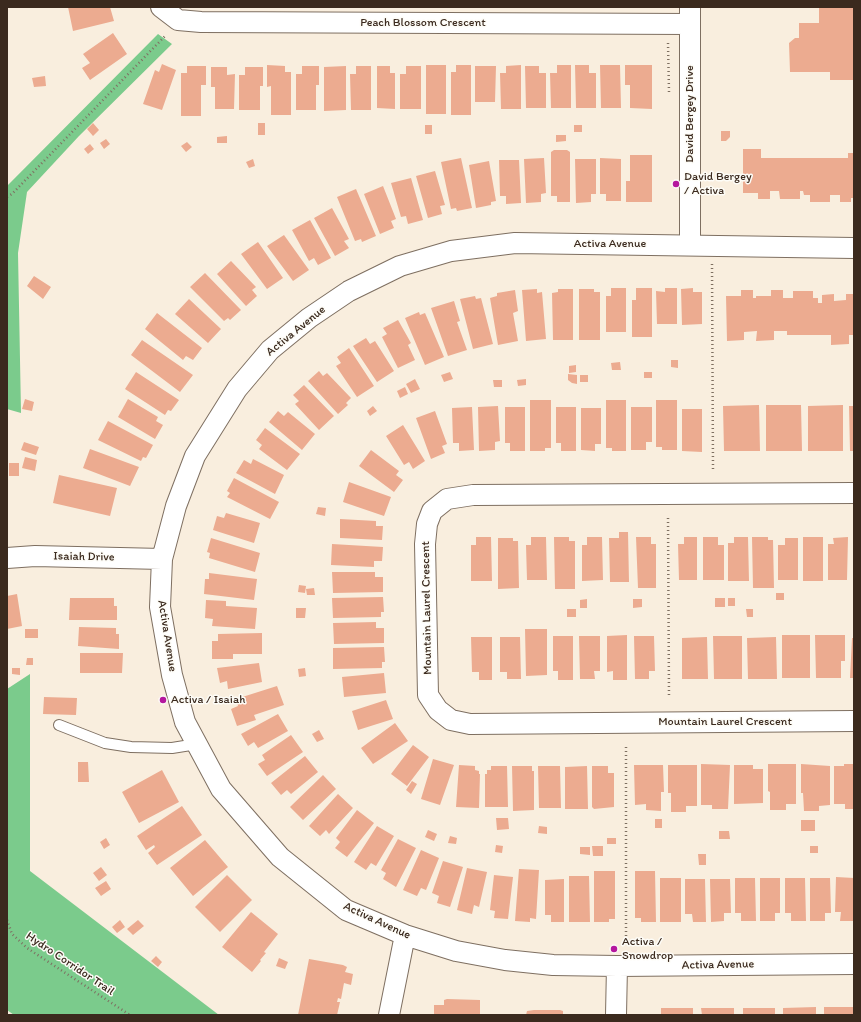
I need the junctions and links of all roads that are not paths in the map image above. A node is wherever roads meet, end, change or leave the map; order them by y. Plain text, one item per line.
1 (161, 7) edge
2 (690, 15) edge
3 (690, 244) junction
4 (854, 248) edge
5 (854, 493) edge
6 (7, 558) edge
7 (162, 559) junction
8 (854, 721) edge
9 (59, 725) dead end
10 (197, 744) junction
11 (405, 935) junction
12 (854, 964) edge
13 (617, 966) junction
14 (389, 1015) edge
15 (616, 1015) edge

1 - 2 street, Peach Blossom Crescent
2 - 3 street, David Bergey Drive
3 - 4 street, Activa Avenue
3 - 7 street, Activa Avenue
5 - 8 street, Mountain Laurel Crescent
6 - 7 street, Isaiah Drive
7 - 10 street, Activa Avenue
9 - 10 lane
10 - 11 street, Activa Avenue
11 - 13 street, Activa Avenue
11 - 14 street
12 - 13 street, Activa Avenue
13 - 15 street

